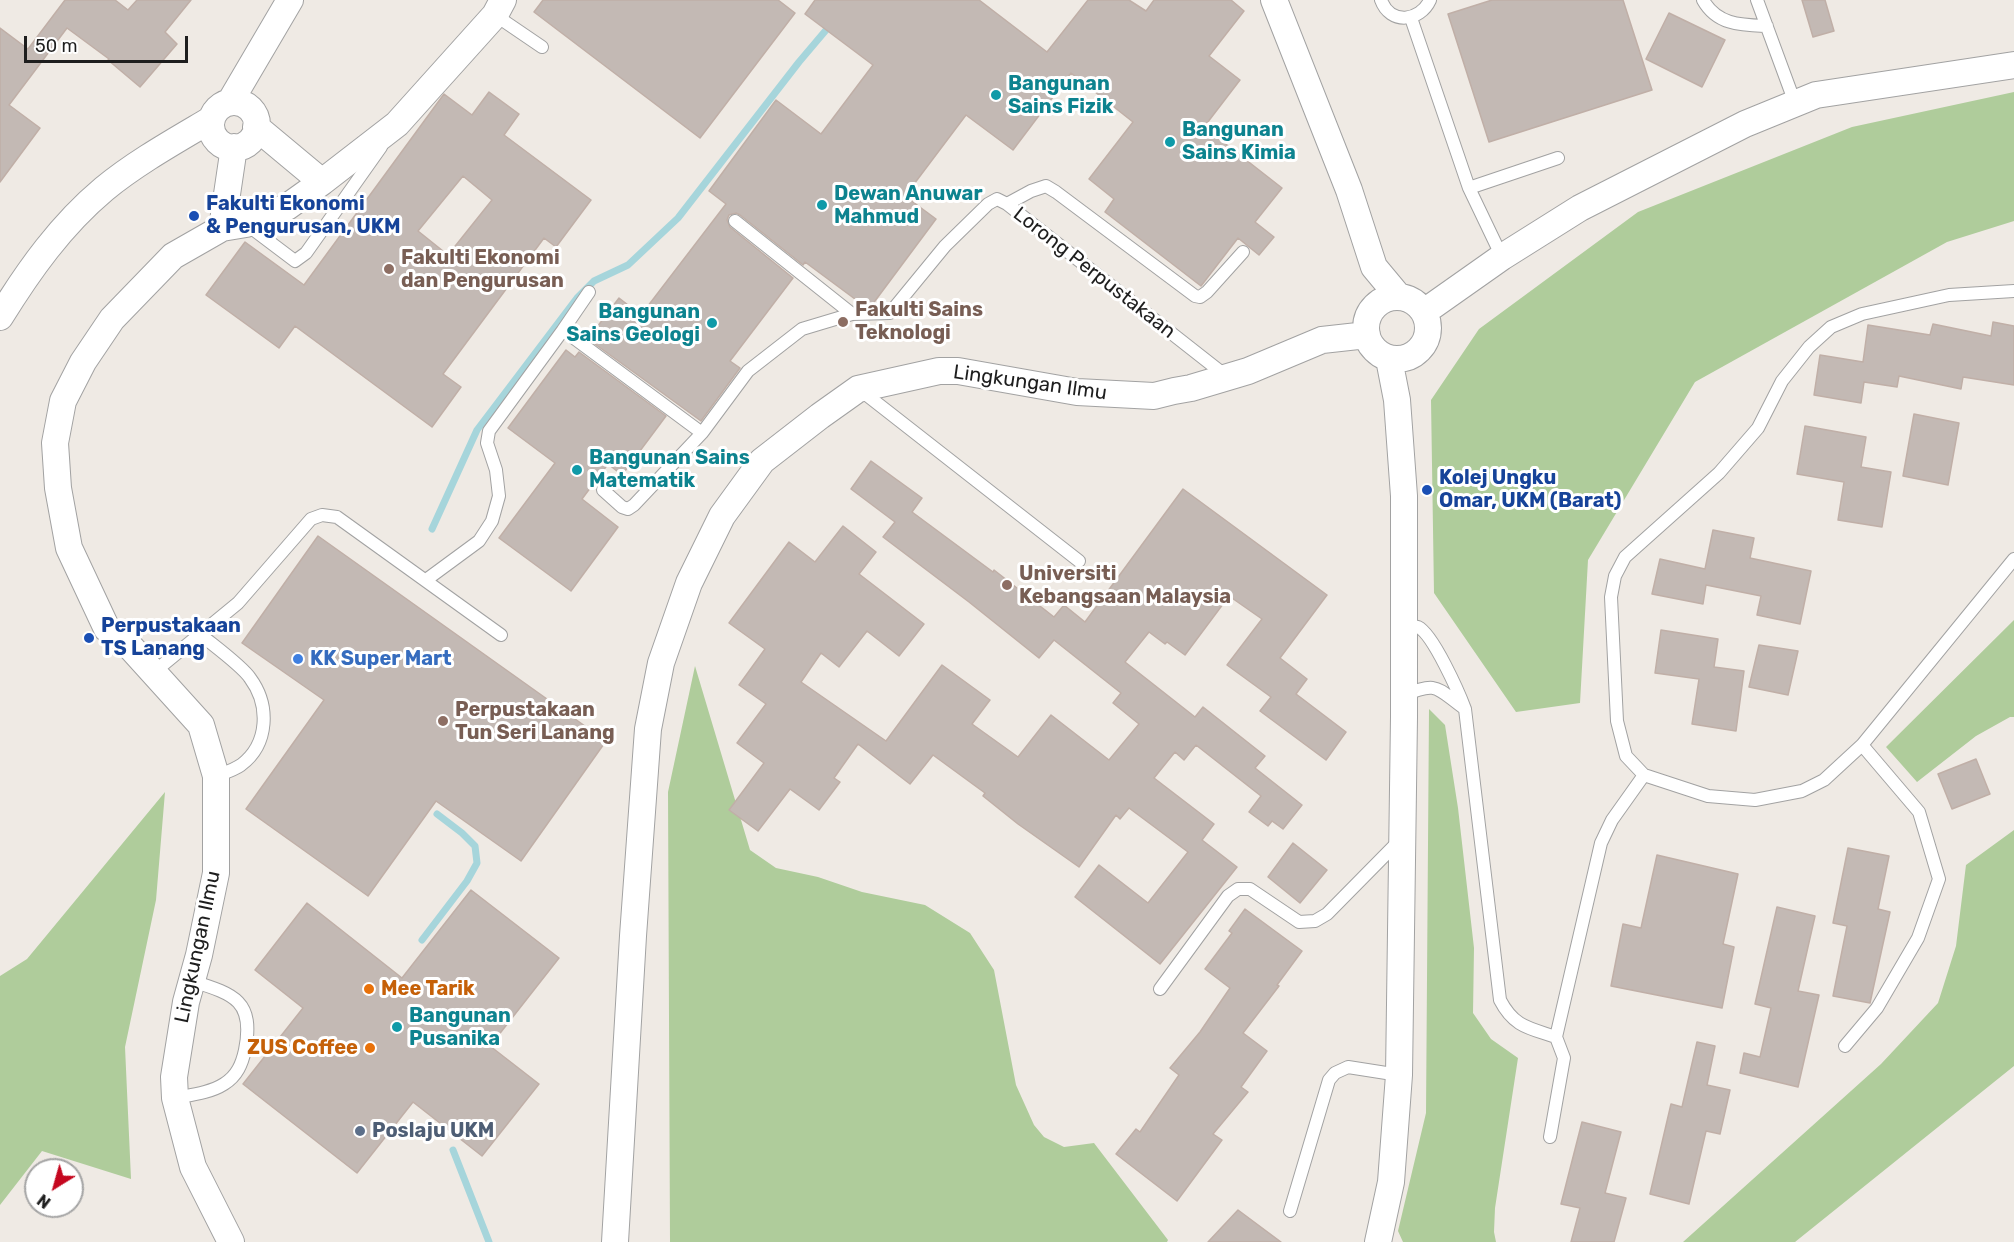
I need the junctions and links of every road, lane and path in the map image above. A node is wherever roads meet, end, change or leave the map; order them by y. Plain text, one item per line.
1 (290, 0) edge
2 (1274, 0) edge
3 (1381, 0) edge
4 (1430, 0) edge
5 (1703, 0) edge
6 (1757, 0) edge
7 (499, 7) edge
8 (1411, 18) junction
9 (1767, 26) junction
10 (542, 47) dead end
11 (2014, 65) edge
12 (1795, 103) junction
13 (221, 110) junction
14 (398, 124) junction
15 (256, 127) junction
16 (234, 147) junction
17 (1558, 158) dead end
18 (322, 182) junction
19 (1469, 188) junction
20 (1007, 204) junction
21 (735, 221) dead end
22 (234, 226) junction
23 (1243, 252) dead end
24 (1502, 257) junction
25 (2014, 291) edge
26 (589, 292) dead end
27 (1399, 297) junction
28 (1424, 312) junction
29 (852, 314) junction
30 (0, 317) edge
31 (563, 330) junction
32 (1367, 334) junction
33 (1389, 358) junction
34 (1226, 376) junction
35 (858, 389) junction
36 (702, 433) junction
37 (603, 490) dead end
38 (2014, 559) edge
39 (1079, 561) dead end
40 (426, 580) junction
41 (1404, 625) junction
42 (201, 635) junction
43 (501, 635) dead end
44 (154, 672) junction
45 (1404, 695) junction
46 (1466, 709) junction
47 (1862, 745) junction
48 (1644, 775) junction
49 (216, 776) junction
50 (1402, 838) junction
51 (192, 981) junction
52 (1160, 989) dead end
53 (1556, 1037) junction
54 (1845, 1046) dead end
55 (1399, 1075) junction
56 (174, 1098) junction
57 (1550, 1137) dead end
58 (1290, 1210) dead end
59 (231, 1242) edge
60 (615, 1242) edge
61 (1378, 1242) edge

1 - 13 street
2 - 27 street
3 - 8 lane
4 - 8 lane
5 - 9 lane
6 - 9 lane
7 - 10 lane
7 - 14 street, Lingkungan Ilmu
8 - 19 lane
9 - 12 lane
11 - 12 street
12 - 24 street
13 - 15 street
13 - 16 street
13 - 30 street
14 - 18 street, Lingkungan Ilmu
14 - 22 lane
15 - 16 street
15 - 18 street
16 - 22 street
17 - 19 lane
18 - 22 street, Lingkungan Ilmu
19 - 24 lane
20 - 23 lane
20 - 29 lane, Lorong Perpustakaan
20 - 34 lane, Lorong Perpustakaan
21 - 29 lane
22 - 44 street, Lingkungan Ilmu
24 - 28 street
25 - 48 lane
26 - 31 lane
27 - 28 street
27 - 32 street
28 - 33 street
29 - 36 lane, Lorong Perpustakaan
31 - 36 lane
31 - 40 lane
32 - 33 street
32 - 34 street, Lingkungan Ilmu
33 - 41 street
34 - 35 street, Lingkungan Ilmu
35 - 39 lane
35 - 60 street, Lingkungan Ilmu
36 - 37 lane, Lorong Perpustakaan
38 - 47 lane
40 - 42 lane
40 - 43 lane
41 - 45 street
41 - 46 lane
42 - 44 lane
42 - 49 lane
44 - 49 street, Lingkungan Ilmu
45 - 46 lane
45 - 50 street
46 - 53 lane
47 - 48 lane
47 - 54 lane
48 - 53 lane
49 - 51 street, Lingkungan Ilmu
50 - 52 lane
50 - 55 street
51 - 56 street, Lingkungan Ilmu
51 - 56 lane
53 - 57 lane
55 - 58 lane
55 - 61 street
56 - 59 street, Lingkungan Ilmu

